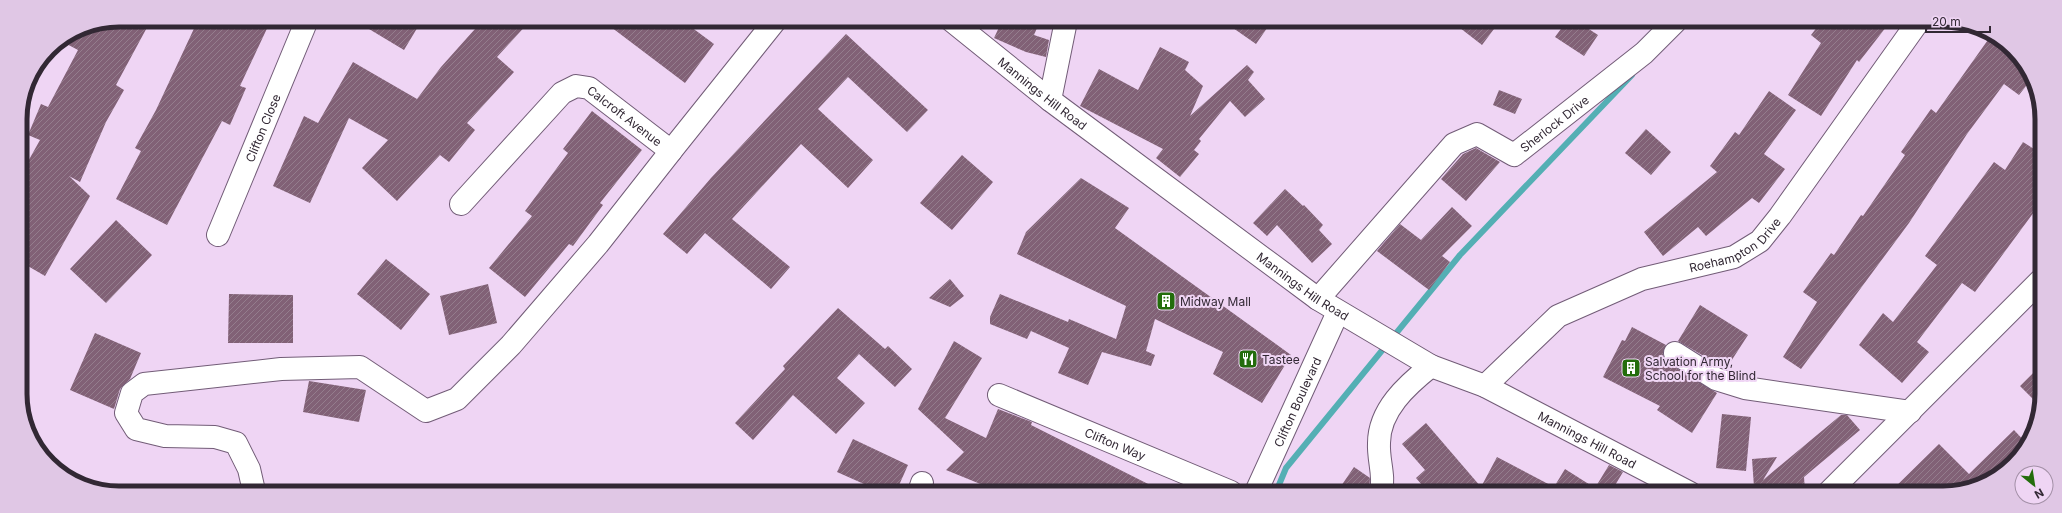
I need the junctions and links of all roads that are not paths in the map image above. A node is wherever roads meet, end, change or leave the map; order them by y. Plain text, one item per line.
1 (304, 27) edge
2 (770, 27) edge
3 (959, 27) edge
4 (1065, 27) edge
5 (1670, 27) edge
6 (1914, 27) edge
7 (1050, 100) junction
8 (671, 151) junction
9 (461, 204) dead end
10 (218, 235) dead end
11 (2035, 286) edge
12 (1318, 300) junction
13 (1346, 317) junction
14 (1675, 353) dead end
15 (1431, 366) junction
16 (1485, 386) junction
17 (1000, 395) dead end
18 (1910, 412) junction
19 (253, 486) edge
20 (1217, 486) edge
21 (1259, 486) edge
22 (1382, 486) edge
23 (1677, 486) edge
24 (1835, 486) edge

1 - 10 street, Clifton Close
2 - 8 street, Calcroft Avenue
3 - 7 street, Mannings Hill Road
4 - 7 street
5 - 12 street, Sherlock Drive
6 - 16 street, Roehampton Drive
7 - 12 street, Mannings Hill Road
8 - 9 street, Calcroft Avenue
8 - 19 street
11 - 18 street
12 - 13 street, Mannings Hill Road
13 - 15 street, Mannings Hill Road
13 - 21 street, Clifton Boulevard
14 - 18 street
15 - 16 street, Mannings Hill Road
15 - 22 street
16 - 23 street, Mannings Hill Road
17 - 20 street, Clifton Way
18 - 24 street

